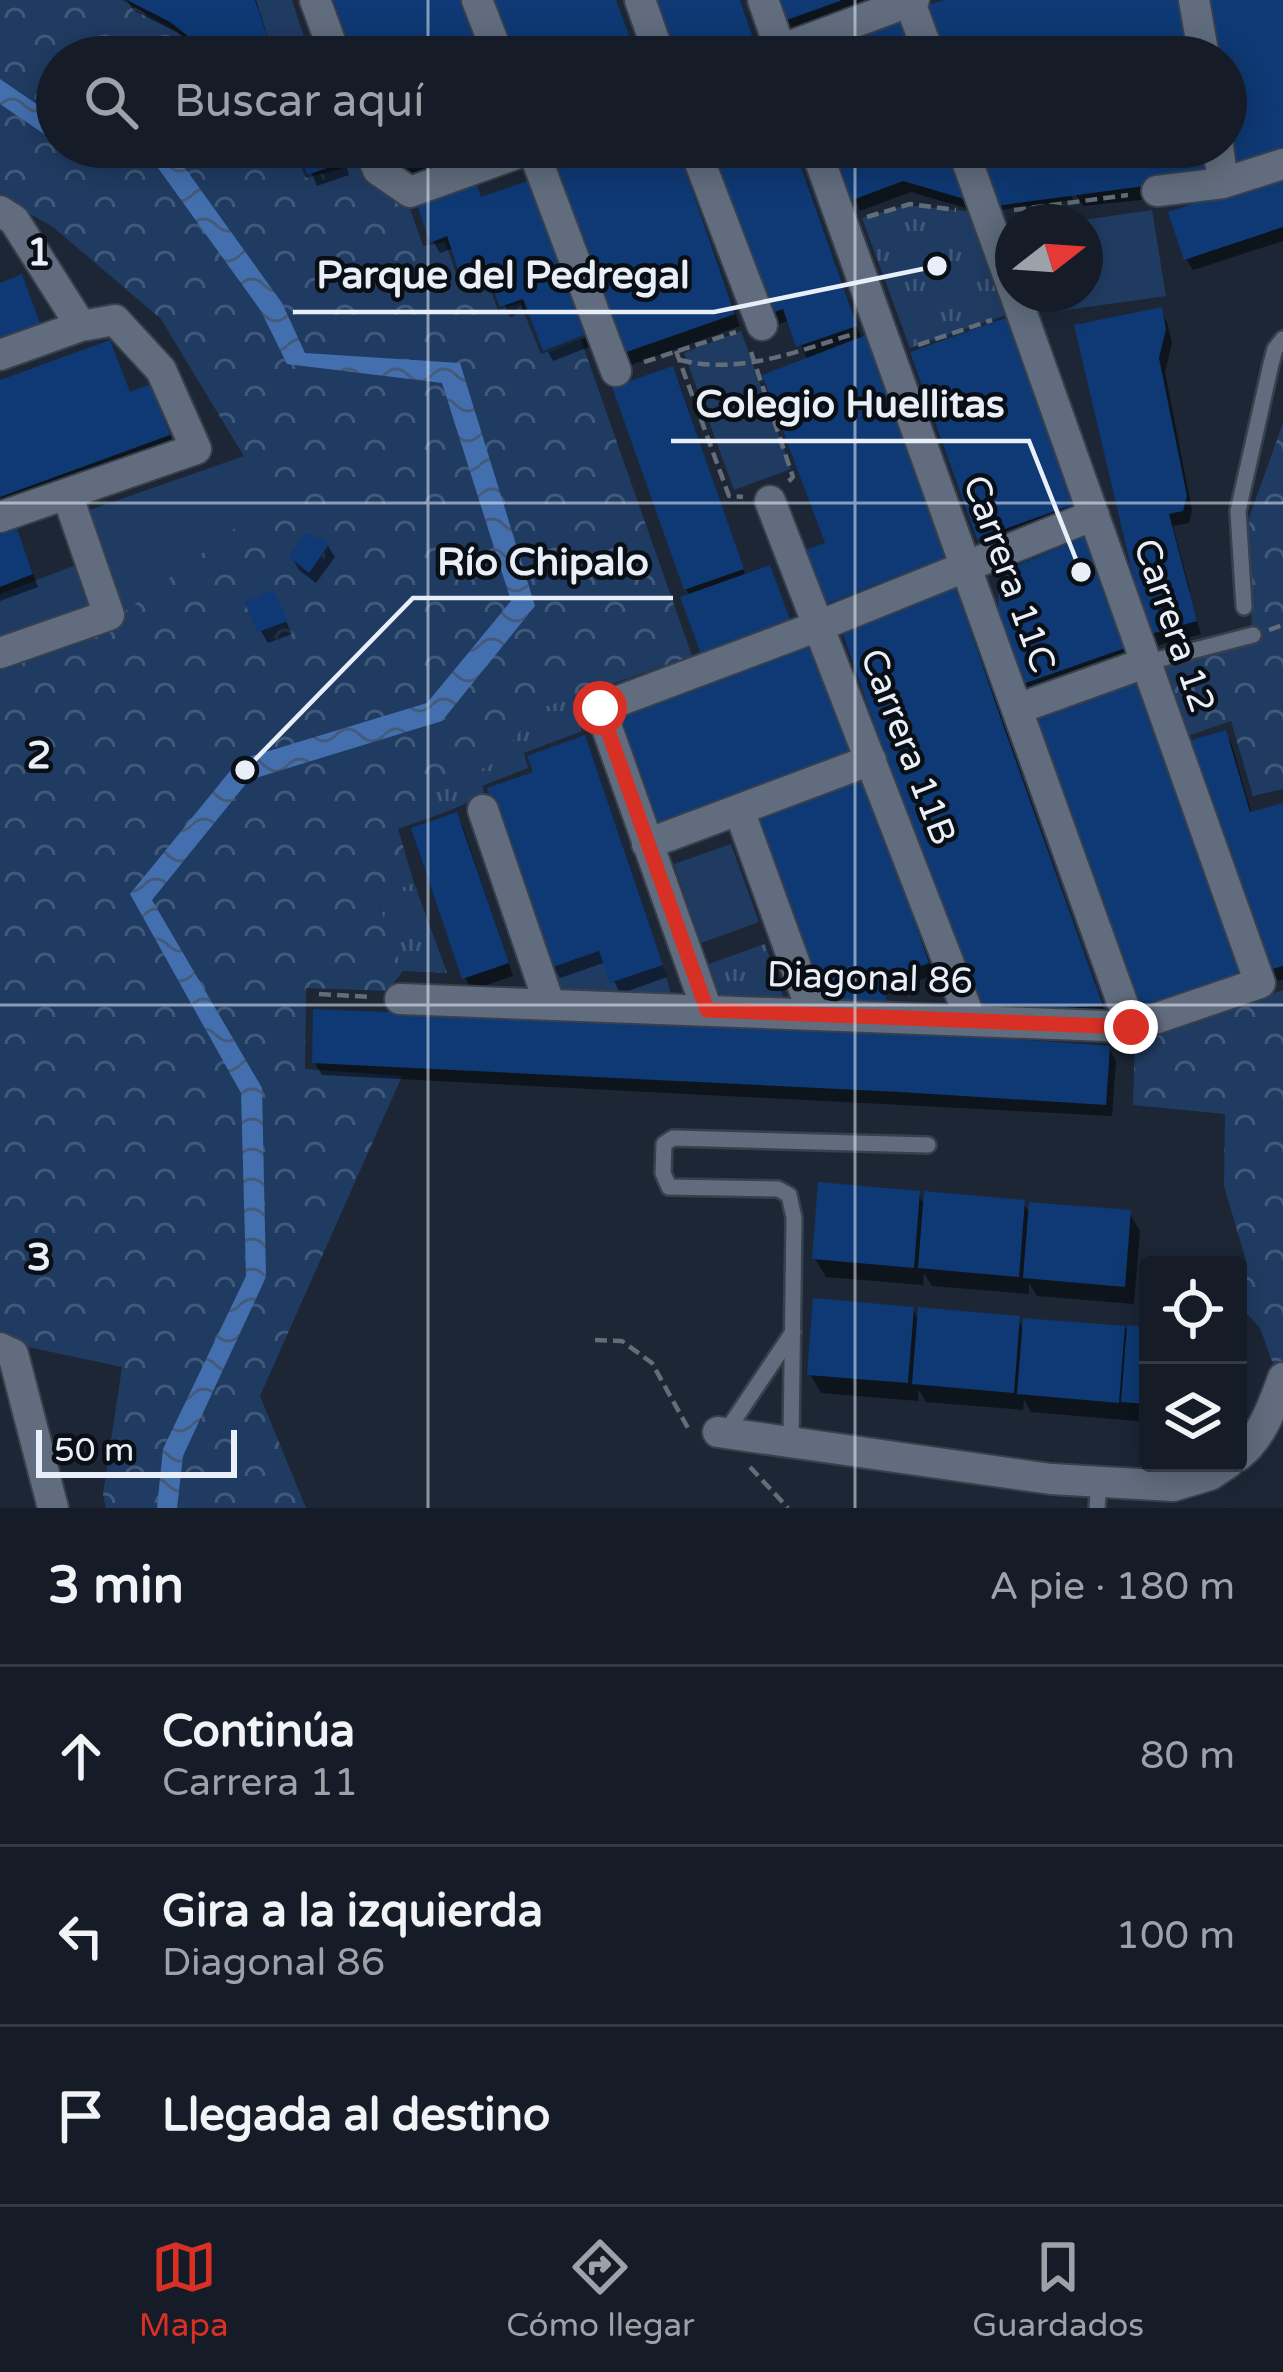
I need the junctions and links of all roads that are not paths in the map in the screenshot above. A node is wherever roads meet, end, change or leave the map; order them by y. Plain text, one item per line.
1 (314, 0) edge
2 (477, 0) edge
3 (640, 0) edge
4 (763, 0) edge
5 (911, 0) edge
6 (1194, 0) edge
7 (328, 36) edge
8 (491, 36) edge
9 (653, 36) edge
10 (771, 36) edge
11 (820, 36) edge
12 (922, 36) edge
13 (1195, 36) edge
14 (1283, 164) edge
15 (376, 168) edge
16 (476, 168) edge
17 (541, 168) edge
18 (701, 168) edge
19 (822, 168) edge
20 (970, 168) edge
21 (1221, 168) edge
22 (1223, 183) junction
23 (1157, 191) road end
24 (0, 212) edge
25 (995, 239) edge
26 (1021, 312) edge
27 (81, 326) junction
28 (753, 327) road end
29 (1283, 339) edge
30 (0, 355) edge
31 (616, 371) road end
32 (67, 494) junction
33 (770, 501) road end
34 (1094, 515) junction
35 (0, 518) edge
36 (965, 567) junction
37 (1244, 607) dead end
38 (820, 626) junction
39 (1252, 635) dead end
40 (0, 653) edge
41 (1145, 663) junction
42 (1017, 709) junction
43 (871, 760) junction
44 (484, 810) dead end
45 (739, 810) junction
46 (647, 844) junction
47 (400, 999) road end
48 (549, 1003) junction
49 (707, 1010) junction
50 (813, 1014) junction
51 (971, 1021) junction
52 (1131, 1027) junction
53 (928, 1145) dead end
54 (794, 1329) junction
55 (7, 1351) edge
56 (1283, 1378) edge
57 (722, 1433) joint
58 (791, 1442) junction
59 (1247, 1449) edge
60 (1214, 1472) edge
61 (1051, 1479) junction
62 (1098, 1495) edge
63 (52, 1508) edge
64 (1035, 1508) edge

1 - 7 street
2 - 8 street
3 - 9 street
4 - 10 street
5 - 11 street
5 - 12 street
6 - 13 street
14 - 22 street
15 - 16 street
17 - 31 street
18 - 28 street
19 - 36 street, Carrera 11C
20 - 25 street, Carrera 12
21 - 22 street
22 - 23 street
24 - 27 street
26 - 34 street, Carrera 12
27 - 30 street
27 - 32 street
29 - 37 lane
32 - 35 street
32 - 40 street
33 - 38 street, Carrera 11B
34 - 36 street
34 - 41 street, Carrera 12
36 - 38 street
36 - 42 street, Carrera 11C
38 - 43 street, Carrera 11B
38 - 46 street
39 - 41 lane
41 - 42 street
41 - 52 street, Carrera 12
42 - 52 street, Carrera 11C
43 - 45 street
43 - 51 street, Carrera 11B
44 - 48 street
45 - 46 street
45 - 50 street
46 - 49 street
47 - 48 street, Diagonal 86
48 - 49 street, Diagonal 86
49 - 50 street, Diagonal 86
50 - 51 street, Diagonal 86
51 - 52 street, Diagonal 86
53 - 54 lane
54 - 57 lane
54 - 58 lane
55 - 63 street
56 - 59 street
57 - 58 street
58 - 61 street
60 - 62 street
61 - 62 street
61 - 64 street

